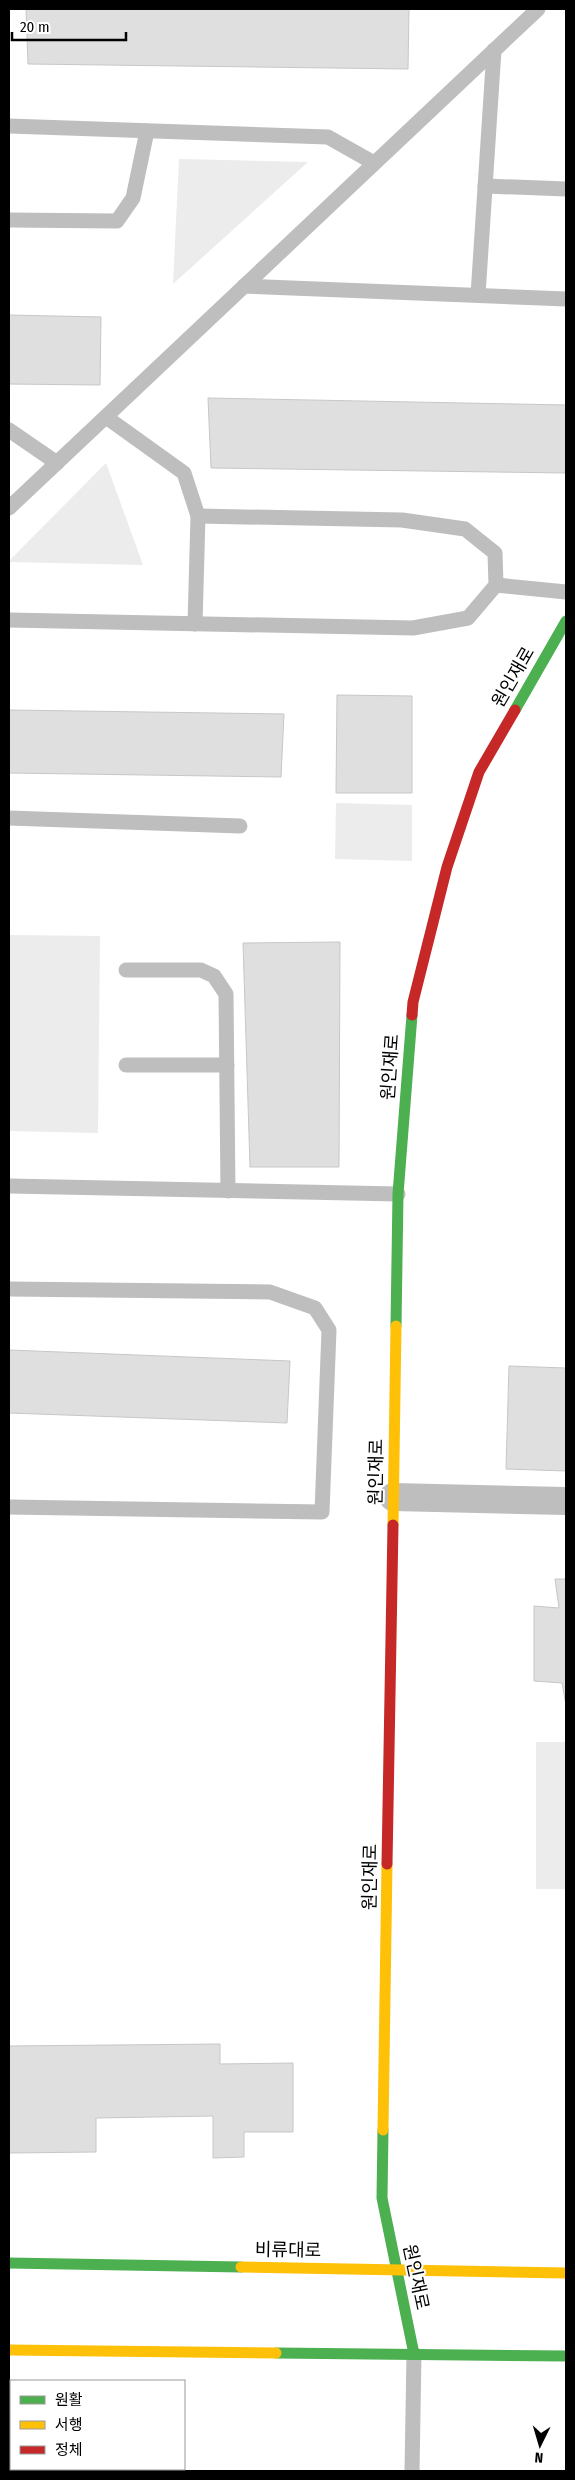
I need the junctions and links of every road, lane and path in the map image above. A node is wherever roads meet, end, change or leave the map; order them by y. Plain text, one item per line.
1 (538, 9) edge
2 (494, 50) junction
3 (9, 126) edge
4 (147, 131) junction
5 (374, 163) junction
6 (485, 186) junction
7 (566, 189) edge
8 (9, 220) edge
9 (244, 286) junction
10 (478, 295) junction
11 (566, 300) edge
12 (106, 416) junction
13 (9, 430) edge
14 (57, 463) junction
15 (9, 508) edge
16 (198, 516) junction
17 (496, 585) junction
18 (566, 592) edge
19 (9, 620) edge
20 (566, 621) edge
21 (195, 624) junction
22 (9, 818) edge
23 (240, 826) dead end
24 (126, 970) dead end
25 (126, 1065) dead end
26 (227, 1065) junction
27 (9, 1186) edge
28 (228, 1191) junction
29 (398, 1194) junction
30 (9, 1289) edge
31 (393, 1497) junction
32 (566, 1500) edge
33 (9, 1507) edge
34 (9, 2263) edge
35 (397, 2270) junction
36 (566, 2273) edge
37 (9, 2350) edge
38 (414, 2354) junction
39 (566, 2356) edge
40 (412, 2471) edge

1 - 2 lane
2 - 5 lane
2 - 6 lane
3 - 4 lane
4 - 5 lane
4 - 8 lane
5 - 9 lane
6 - 7 lane
6 - 10 lane
9 - 10 lane
9 - 12 lane
10 - 11 lane
12 - 14 lane
12 - 16 lane
13 - 14 lane
14 - 15 lane
16 - 17 lane
16 - 21 lane
17 - 18 lane
17 - 21 lane
19 - 21 lane
20 - 29 main road, 원인재로
22 - 23 lane
24 - 26 lane
25 - 26 lane
26 - 28 lane
27 - 28 lane
28 - 29 lane
29 - 31 main road, 원인재로
30 - 33 lane
31 - 32 street
31 - 35 main road, 원인재로
34 - 35 main road, 비류대로
35 - 36 main road, 비류대로
35 - 38 main road, 원인재로
37 - 38 main road
38 - 39 main road
38 - 40 lane

